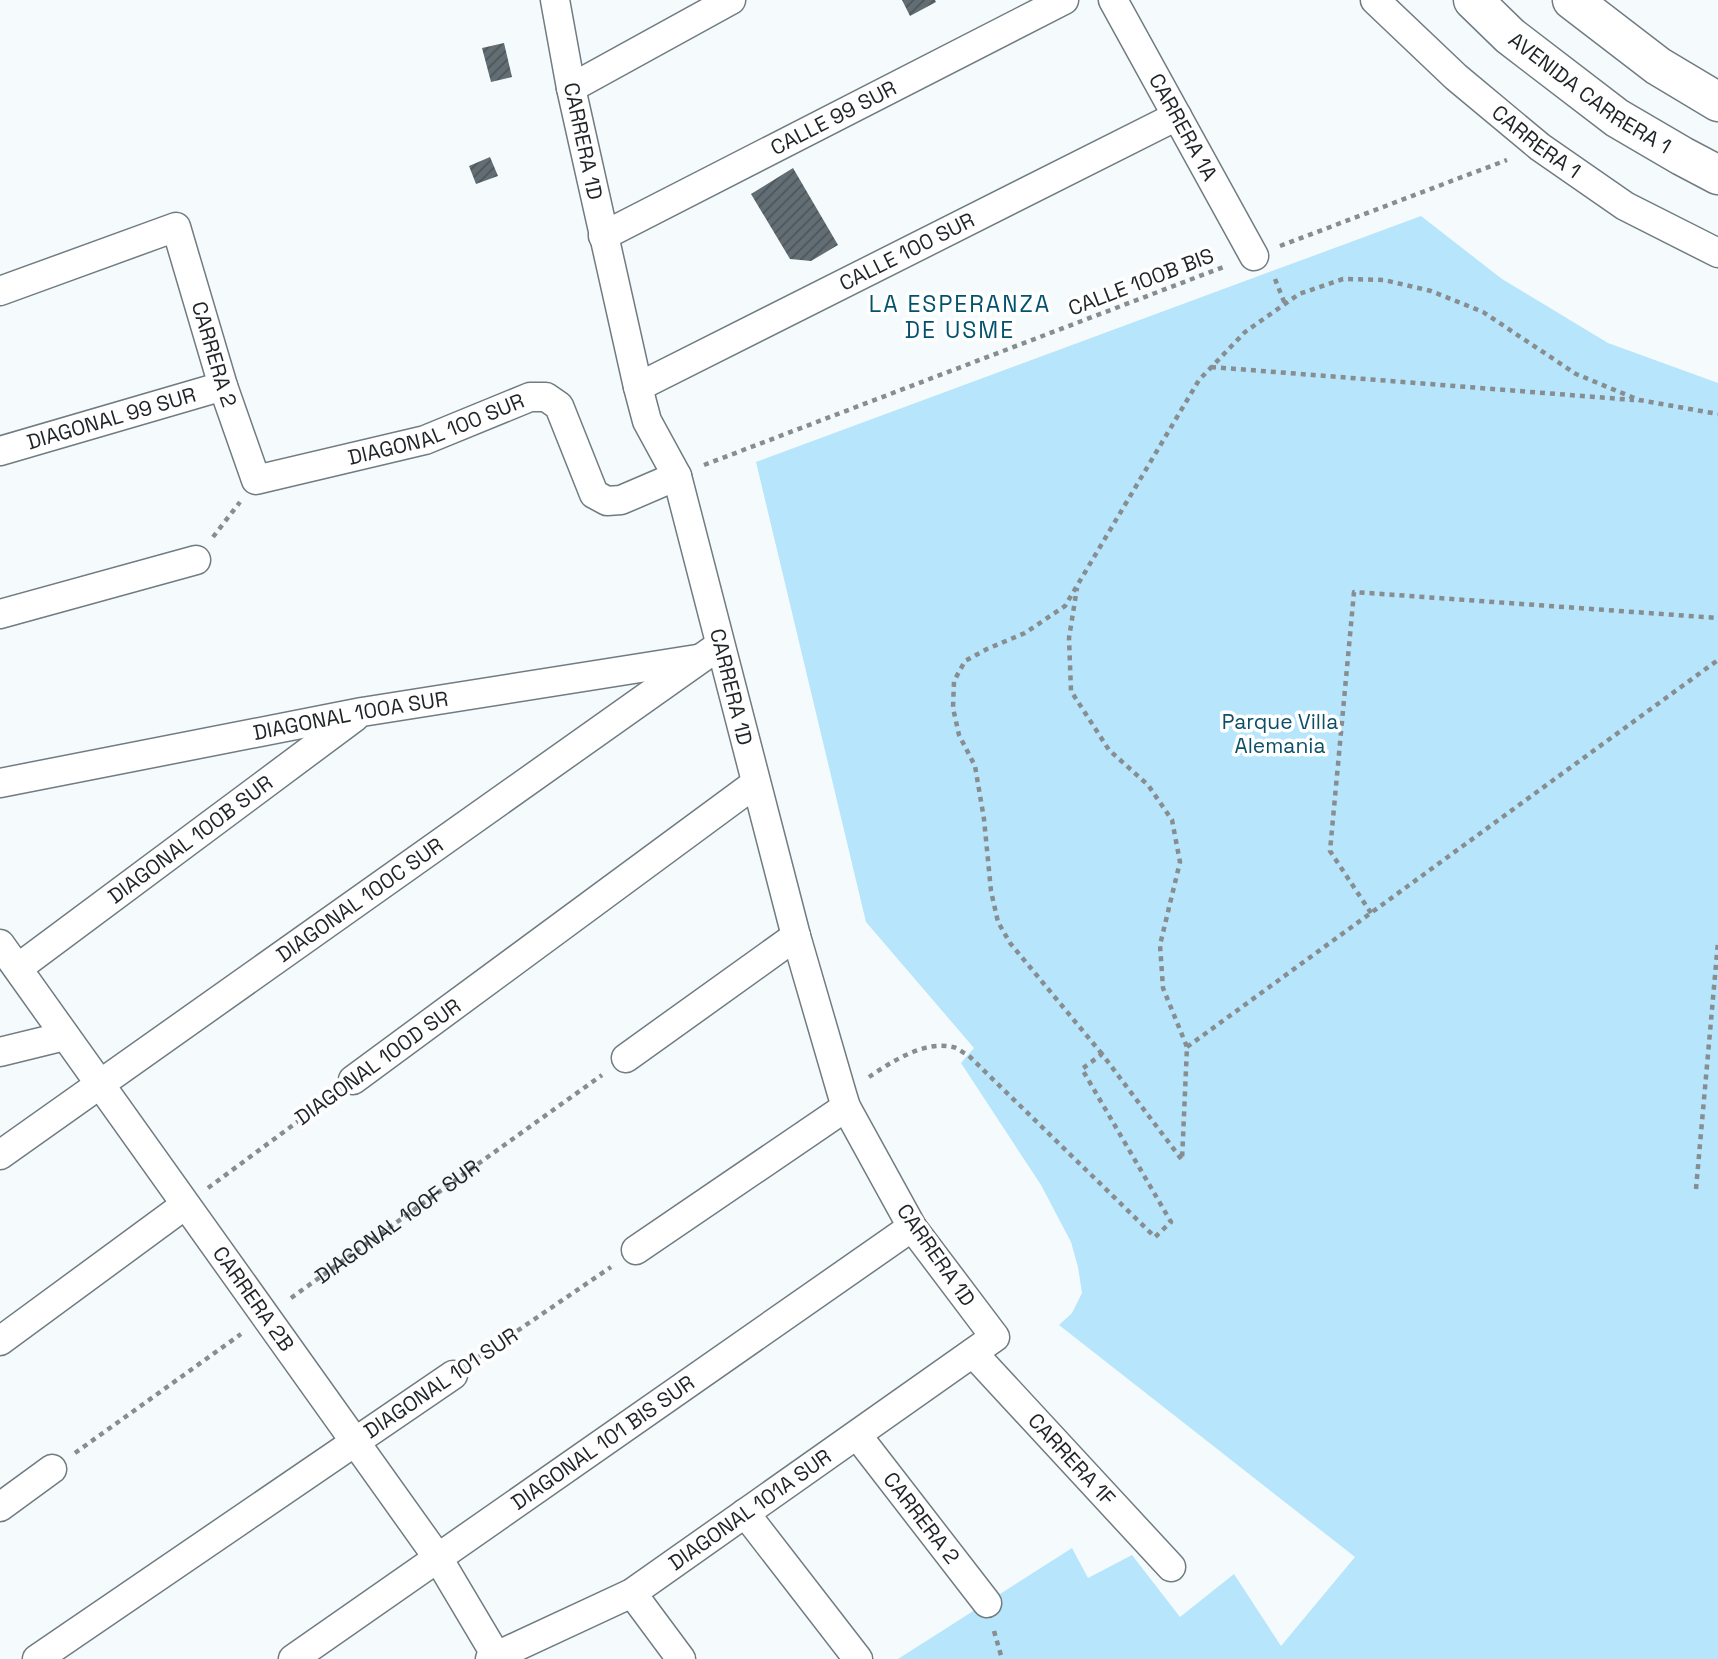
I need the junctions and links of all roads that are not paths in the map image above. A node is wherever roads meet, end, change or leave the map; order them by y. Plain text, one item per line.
1 (555, 0) edge
2 (731, 0) edge
3 (1064, 0) edge
4 (1113, 0) edge
5 (1375, 0) edge
6 (1473, 0) edge
7 (1572, 0) edge
8 (571, 88) junction
9 (1718, 102) edge
10 (1177, 116) junction
11 (1718, 175) edge
12 (603, 236) junction
13 (1718, 253) edge
14 (1254, 256) road end
15 (0, 291) edge
16 (223, 386) junction
17 (638, 387) junction
18 (0, 451) edge
19 (677, 476) junction
20 (256, 480) joint
21 (196, 560) road end
22 (0, 614) edge
23 (711, 652) junction
24 (362, 712) junction
25 (0, 783) edge
26 (756, 783) junction
27 (796, 936) junction
28 (0, 944) edge
29 (18, 968) junction
30 (65, 1036) junction
31 (0, 1052) edge
32 (626, 1058) road end
33 (353, 1080) road end
34 (99, 1085) junction
35 (844, 1101) junction
36 (0, 1155) edge
37 (185, 1205) junction
38 (912, 1227) junction
39 (636, 1250) road end
40 (0, 1341) edge
41 (984, 1345) junction
42 (453, 1375) road end
43 (857, 1435) junction
44 (354, 1442) junction
45 (52, 1469) road end
46 (0, 1507) edge
47 (745, 1513) junction
48 (438, 1558) junction
49 (1171, 1567) dead end
50 (632, 1593) junction
51 (987, 1603) dead end
52 (494, 1658) edge
53 (37, 1659) edge
54 (293, 1659) edge
55 (681, 1659) edge
56 (858, 1659) edge

1 - 8 street, CARRERA 1D
2 - 8 street
3 - 12 street, CALLE 99 SUR
4 - 10 street, CARRERA 1A
5 - 13 street, CARRERA 1
6 - 11 highway, AVENIDA CARRERA 1
7 - 9 highway
8 - 12 street, CARRERA 1D
10 - 14 street, CARRERA 1A
10 - 17 street, CALLE 100 SUR
12 - 17 street, CARRERA 1D
15 - 16 street, CARRERA 2
16 - 18 street, DIAGONAL 99 SUR
16 - 20 street, CARRERA 2
17 - 19 street, CARRERA 1D
19 - 20 street, DIAGONAL 100 SUR
19 - 23 street, CARRERA 1D
21 - 22 street
23 - 24 street, DIAGONAL 100A SUR
23 - 26 street, CARRERA 1D
23 - 34 street, DIAGONAL 100C SUR
24 - 25 street, DIAGONAL 100A SUR
24 - 29 street, DIAGONAL 100B SUR
26 - 27 street, CARRERA 1D
26 - 33 street, DIAGONAL 100D SUR
27 - 32 street
27 - 35 street, CARRERA 1D
28 - 29 street, CARRERA 2B
29 - 30 street, CARRERA 2B
30 - 31 street
30 - 34 street, CARRERA 2B
34 - 36 street, DIAGONAL 100C SUR
34 - 37 street, CARRERA 2B
35 - 38 street, CARRERA 1D
35 - 39 street
37 - 40 street
37 - 44 street, CARRERA 2B
38 - 41 street, CARRERA 1D
38 - 48 street, DIAGONAL 101 BIS SUR
41 - 43 street, DIAGONAL 101A SUR
41 - 49 street, CARRERA 1F
42 - 44 street, DIAGONAL 101 SUR
43 - 47 street, DIAGONAL 101A SUR
43 - 51 street, CARRERA 2
44 - 48 street, CARRERA 2B
44 - 53 street, DIAGONAL 101 SUR
45 - 46 street
47 - 50 street, DIAGONAL 101A SUR
47 - 56 street
48 - 52 street, CARRERA 2B
48 - 54 street, DIAGONAL 101 BIS SUR
50 - 52 street, DIAGONAL 101A SUR
50 - 55 street

